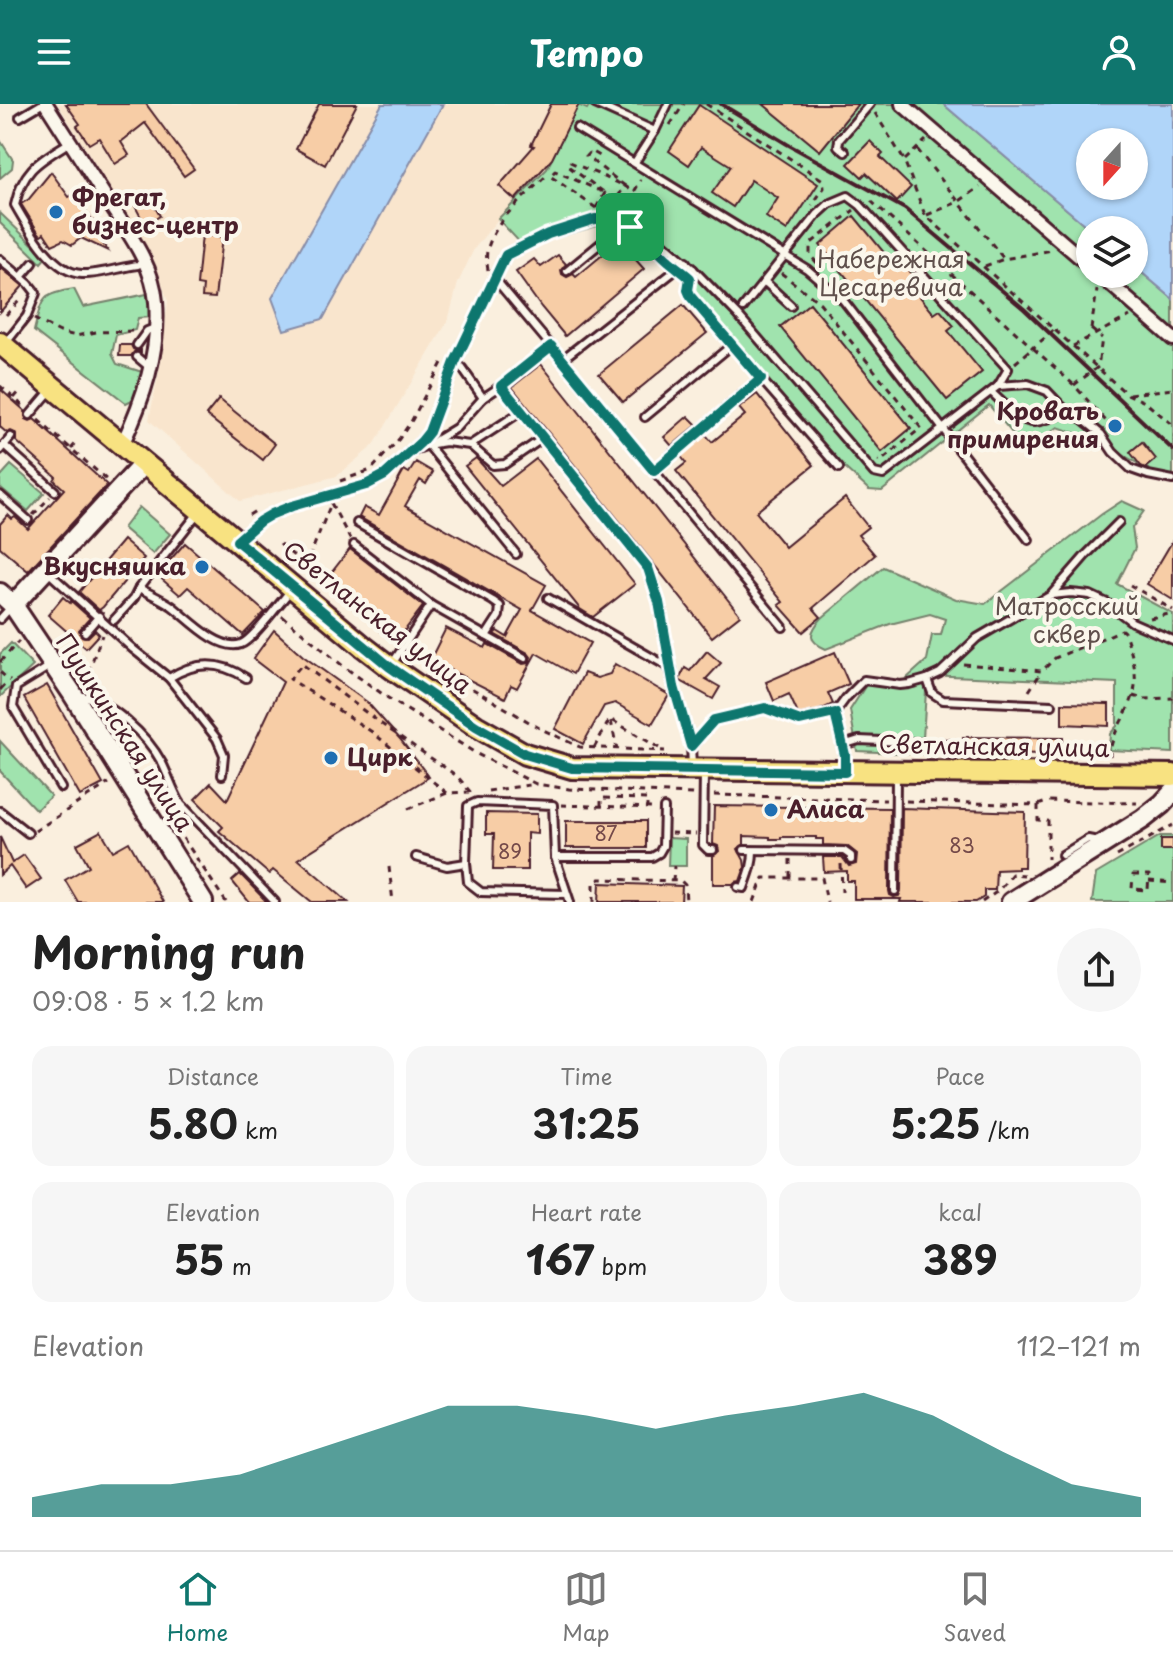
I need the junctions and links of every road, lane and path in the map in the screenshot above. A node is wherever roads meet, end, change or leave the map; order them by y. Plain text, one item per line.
1 (44, 104) edge
2 (595, 104) edge
3 (668, 104) edge
4 (684, 104) edge
5 (706, 104) edge
6 (870, 104) edge
7 (902, 104) edge
8 (874, 112) dead end
9 (20, 117) dead end
10 (577, 128) dead end
11 (668, 129) dead end
12 (655, 131) junction
13 (934, 132) junction
14 (70, 142) junction
15 (917, 149) junction
16 (845, 152) dead end
17 (604, 157) dead end
18 (904, 160) junction
19 (635, 162) junction
20 (546, 176) dead end
21 (643, 178) dead end
22 (990, 181) junction
23 (625, 186) junction
24 (605, 193) junction
25 (958, 202) junction
26 (860, 205) junction
27 (808, 210) dead end
28 (925, 215) junction
29 (630, 219) junction
30 (1067, 247) junction
31 (1076, 254) edge
32 (784, 256) junction
33 (0, 259) edge
34 (1004, 259) junction
35 (146, 261) junction
36 (686, 262) junction
37 (33, 263) dead end
38 (493, 264) dead end
39 (984, 266) junction
40 (820, 267) dead end
41 (775, 268) junction
42 (693, 269) junction
43 (567, 271) dead end
44 (21, 277) junction
45 (495, 279) junction
46 (765, 282) junction
47 (1097, 288) dead end
48 (1115, 288) edge
49 (19, 301) dead end
50 (791, 306) dead end
51 (743, 308) dead end
52 (1140, 310) junction
53 (6, 315) dead end
54 (27, 316) junction
55 (152, 329) junction
56 (1055, 329) junction
57 (1173, 339) edge
58 (2, 344) edge
59 (137, 345) dead end
60 (732, 345) junction
61 (551, 346) junction
62 (1073, 346) junction
63 (1033, 348) junction
64 (569, 354) dead end
65 (446, 356) dead end
66 (137, 357) dead end
67 (455, 362) junction
68 (1098, 367) junction
69 (151, 368) junction
70 (1008, 369) junction
71 (761, 379) junction
72 (1074, 385) junction
73 (0, 386) edge
74 (501, 386) junction
75 (998, 386) junction
76 (54, 388) junction
77 (1173, 389) edge
78 (21, 390) dead end
79 (991, 392) junction
80 (1127, 394) junction
81 (14, 398) junction
82 (483, 398) junction
83 (522, 411) junction
84 (1067, 412) junction
85 (31, 414) junction
86 (645, 417) dead end
87 (1173, 425) edge
88 (942, 428) junction
89 (0, 432) edge
90 (543, 438) junction
91 (1117, 439) dead end
92 (78, 441) dead end
93 (6, 443) edge
94 (122, 445) junction
95 (428, 445) junction
96 (470, 445) junction
97 (71, 449) junction
98 (411, 451) junction
99 (671, 455) dead end
100 (873, 459) dead end
101 (144, 463) junction
102 (839, 468) dead end
103 (107, 480) dead end
104 (1173, 480) edge
105 (55, 491) joint
106 (335, 493) junction
107 (0, 495) edge
108 (331, 503) junction
109 (262, 507) dead end
110 (200, 510) junction
111 (249, 515) dead end
112 (28, 520) joint
113 (1119, 522) dead end
114 (357, 523) dead end
115 (1029, 540) dead end
116 (237, 541) junction
117 (280, 544) dead end
118 (354, 545) joint
119 (516, 554) dead end
120 (46, 570) junction
121 (310, 570) junction
122 (1130, 585) dead end
123 (293, 587) junction
124 (139, 588) junction
125 (1051, 595) junction
126 (548, 598) dead end
127 (431, 605) junction
128 (4, 606) edge
129 (1173, 610) edge
130 (99, 616) junction
131 (110, 622) junction
132 (783, 627) dead end
133 (85, 632) dead end
134 (24, 635) dead end
135 (486, 636) junction
136 (1173, 640) edge
137 (402, 648) junction
138 (525, 658) dead end
139 (0, 662) edge
140 (951, 663) junction
141 (53, 664) junction
142 (390, 667) junction
143 (672, 669) junction
144 (1042, 671) junction
145 (169, 678) junction
146 (246, 678) dead end
147 (927, 679) junction
148 (9, 680) dead end
149 (78, 688) junction
150 (0, 690) edge
151 (1029, 691) dead end
152 (1133, 696) junction
153 (1173, 698) edge
154 (1052, 705) dead end
155 (835, 713) junction
156 (610, 719) junction
157 (380, 723) junction
158 (372, 732) junction
159 (949, 744) dead end
160 (843, 745) junction
161 (691, 746) junction
162 (594, 748) junction
163 (617, 749) junction
164 (1110, 756) dead end
165 (698, 770) junction
166 (845, 772) junction
167 (896, 772) junction
168 (222, 775) dead end
169 (1173, 775) edge
170 (114, 780) dead end
171 (536, 784) dead end
172 (61, 788) dead end
173 (469, 792) junction
174 (623, 792) dead end
175 (447, 793) junction
176 (704, 795) junction
177 (623, 798) junction
178 (1168, 798) edge
179 (896, 801) junction
180 (477, 802) junction
181 (553, 805) junction
182 (1038, 805) junction
183 (601, 807) junction
184 (647, 808) junction
185 (664, 808) joint
186 (408, 809) dead end
187 (0, 811) edge
188 (1173, 825) edge
189 (1162, 830) dead end
190 (28, 833) joint
191 (672, 833) dead end
192 (1048, 833) dead end
193 (688, 834) dead end
194 (1104, 845) junction
195 (713, 850) dead end
196 (744, 850) dead end
197 (753, 851) junction
198 (841, 851) junction
199 (1062, 855) dead end
200 (416, 857) dead end
201 (555, 857) junction
202 (851, 860) dead end
203 (466, 863) junction
204 (674, 866) dead end
205 (389, 867) dead end
206 (1020, 874) dead end
207 (673, 881) junction
208 (1149, 881) junction
209 (1173, 883) edge
210 (738, 887) dead end
211 (895, 891) dead end
212 (842, 892) dead end
213 (569, 898) edge
214 (203, 902) edge
215 (275, 902) edge
216 (393, 902) edge
217 (594, 902) edge
218 (686, 902) edge
219 (754, 902) edge
220 (827, 902) edge
221 (982, 902) edge
222 (1011, 902) edge

1 - 9 lane
1 - 14 street
2 - 12 lane
3 - 12 lane
4 - 11 path
5 - 27 path
6 - 16 lane
7 - 13 street
8 - 18 path
10 - 19 lane
12 - 19 lane
13 - 15 path
13 - 22 street
14 - 35 street
14 - 35 lane
15 - 18 path
15 - 25 path
17 - 23 path
18 - 28 path
19 - 32 lane
20 - 38 path
21 - 23 path
22 - 25 path
22 - 30 street
23 - 24 path
23 - 24 path
24 - 24 path
25 - 28 path
25 - 34 path
26 - 32 lane
26 - 40 path
26 - 63 path
26 - 70 lane
28 - 39 path
29 - 36 lane
29 - 43 lane
29 - 45 lane
30 - 31 street
30 - 34 path
32 - 41 lane
32 - 88 lane
33 - 44 lane
34 - 39 path
35 - 55 street
36 - 42 lane
36 - 64 lane
37 - 44 lane
39 - 56 path
41 - 46 lane
41 - 100 path
42 - 60 lane
42 - 88 lane
44 - 54 lane
45 - 61 lane
45 - 67 lane
46 - 50 lane
46 - 51 lane
47 - 68 path, bridge
48 - 52 street
49 - 53 path
52 - 57 street
52 - 62 path
54 - 55 path
54 - 58 lane
55 - 59 lane
55 - 69 street
56 - 62 path
56 - 63 path
58 - 76 main road, Светланская улица
60 - 71 lane
60 - 86 lane
61 - 74 lane
61 - 132 lane
62 - 68 path
63 - 70 path
63 - 72 path
65 - 106 path
66 - 69 lane
67 - 82 lane
67 - 98 lane
68 - 72 path
68 - 80 path
69 - 94 street
70 - 75 lane
71 - 99 lane
71 - 102 lane
72 - 91 path
73 - 81 path
74 - 82 lane
74 - 83 lane
75 - 79 lane
75 - 84 lane
76 - 85 lane
76 - 94 main road, Светланская улица
77 - 80 path
78 - 81 path
79 - 84 lane
79 - 88 lane
80 - 87 path
81 - 85 path
82 - 95 lane
83 - 90 lane
83 - 96 lane
84 - 104 lane
85 - 97 path
88 - 115 lane
89 - 93 lane
90 - 96 lane
90 - 143 lane
92 - 97 path
93 - 105 lane
94 - 101 main road, Светланская улица
95 - 96 lane
95 - 98 lane
95 - 119 lane
97 - 103 path
98 - 106 lane
101 - 110 main road, Светланская улица
101 - 120 street
105 - 112 path
106 - 108 path
106 - 116 lane
107 - 112 lane
108 - 118 path
108 - 121 path
109 - 111 path
110 - 116 main road, Светланская улица
110 - 124 lane
113 - 125 lane
114 - 135 lane
116 - 123 main road, Светланская улица
117 - 121 path
118 - 127 lane
120 - 128 street
120 - 130 lane
121 - 137 path
122 - 129 path
123 - 124 lane
123 - 142 main road, Светланская улица
124 - 131 lane
125 - 136 lane
125 - 140 lane
126 - 143 lane
127 - 135 lane
127 - 137 lane
128 - 141 street, Пушкинская улица
130 - 131 lane
130 - 133 lane
131 - 145 lane
131 - 149 path
134 - 139 path
135 - 138 lane
137 - 142 lane
137 - 162 path
140 - 144 path
140 - 147 lane
141 - 149 street, Пушкинская улица
141 - 172 lane
142 - 165 main road, Светланская улица
143 - 161 lane
144 - 151 path
144 - 152 path
145 - 146 lane
145 - 168 lane
147 - 154 lane
147 - 155 lane
148 - 150 path
149 - 214 street, Пушкинская улица
149 - 215 lane
152 - 153 path
152 - 164 path
155 - 160 lane
155 - 161 lane
156 - 162 path
156 - 163 path
156 - 163 path
157 - 158 path
157 - 158 path
157 - 173 path
158 - 175 path
159 - 160 lane
160 - 166 lane
161 - 165 lane
162 - 163 path
165 - 166 main road, Светланская улица
165 - 176 lane
166 - 167 main road, Светланская улица
167 - 169 main road, Светланская улица
167 - 179 lane
170 - 190 path
171 - 173 path
173 - 175 path
173 - 180 path
174 - 177 path
175 - 186 path
176 - 179 path
176 - 195 lane
177 - 183 path
177 - 184 path
178 - 182 path
178 - 194 street
179 - 182 path
179 - 211 lane
180 - 181 lane
180 - 203 lane
181 - 183 path
181 - 201 lane
182 - 192 path
183 - 184 path
184 - 185 path
185 - 201 lane
187 - 190 lane
188 - 189 path
191 - 193 path
194 - 199 lane
194 - 222 street
196 - 197 lane
197 - 198 lane
197 - 210 lane
198 - 202 lane
198 - 212 path
200 - 203 lane
201 - 213 lane
203 - 213 lane
204 - 207 path
205 - 216 path
206 - 221 path
207 - 217 path
207 - 218 path
208 - 208 path
208 - 209 path
219 - 220 path

